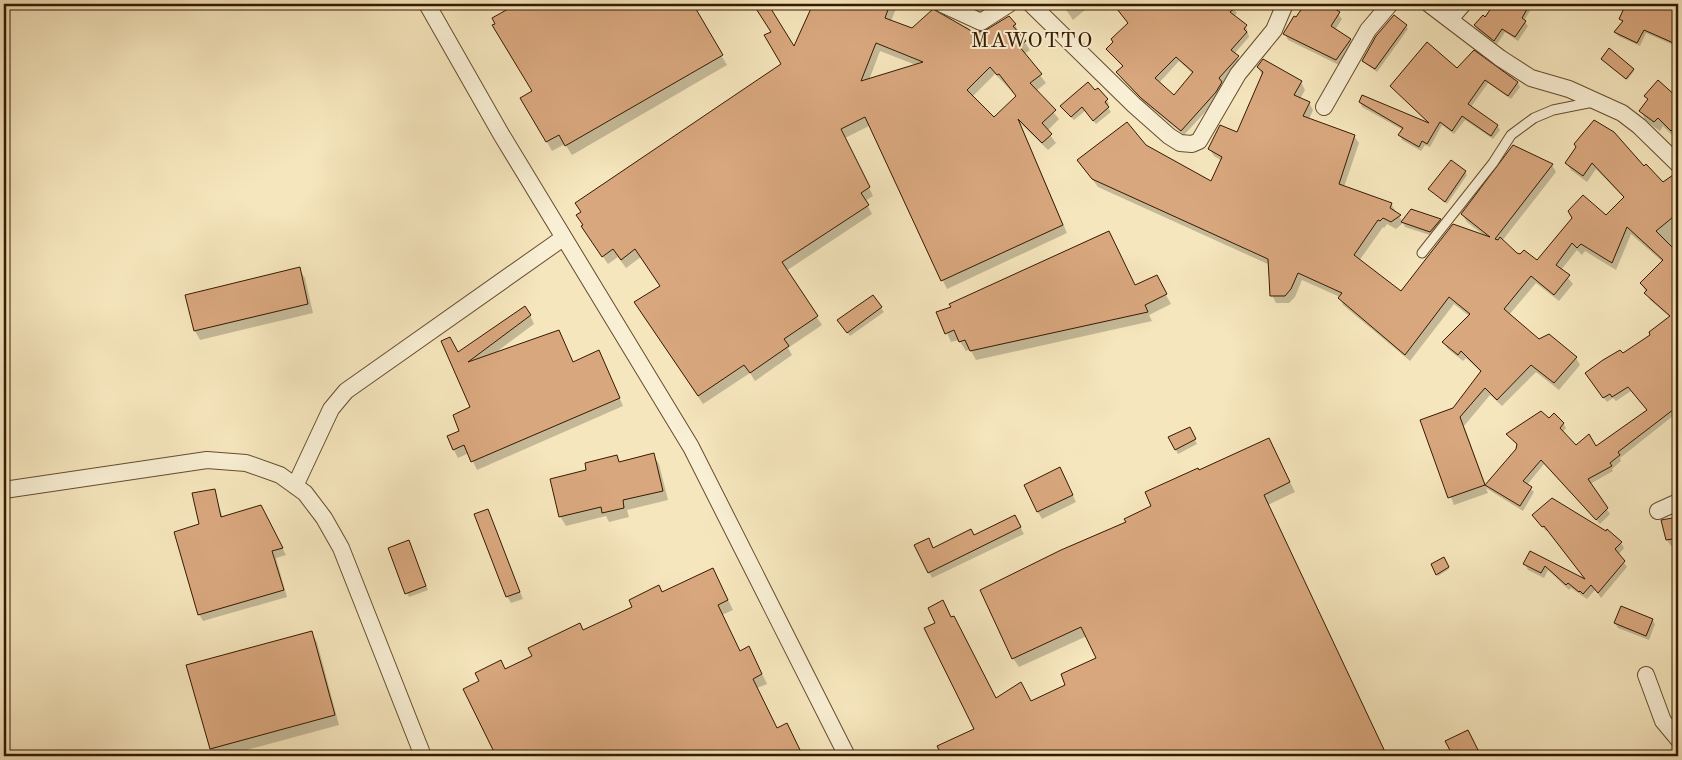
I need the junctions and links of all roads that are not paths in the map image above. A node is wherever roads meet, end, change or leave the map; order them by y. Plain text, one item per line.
1 (427, 4) edge
2 (942, 4) edge
3 (1009, 4) edge
4 (1032, 4) edge
5 (1285, 4) edge
6 (1390, 4) edge
7 (1429, 4) edge
8 (1463, 4) edge
9 (1450, 19) junction
10 (1598, 101) junction
11 (1324, 107) dead end
12 (1678, 164) edge
13 (562, 238) junction
14 (1422, 253) dead end
15 (295, 486) junction
16 (4, 490) edge
17 (1678, 502) edge
18 (1658, 511) dead end
19 (1646, 676) dead end
20 (1678, 739) edge
21 (423, 756) edge
22 (847, 756) edge

1 - 13 street
2 - 3 street
4 - 5 street
6 - 11 street
7 - 9 street
8 - 9 street
9 - 10 street
10 - 12 street
10 - 14 lane
13 - 15 street
13 - 22 street
15 - 16 street
15 - 21 street
17 - 18 street
19 - 20 street

